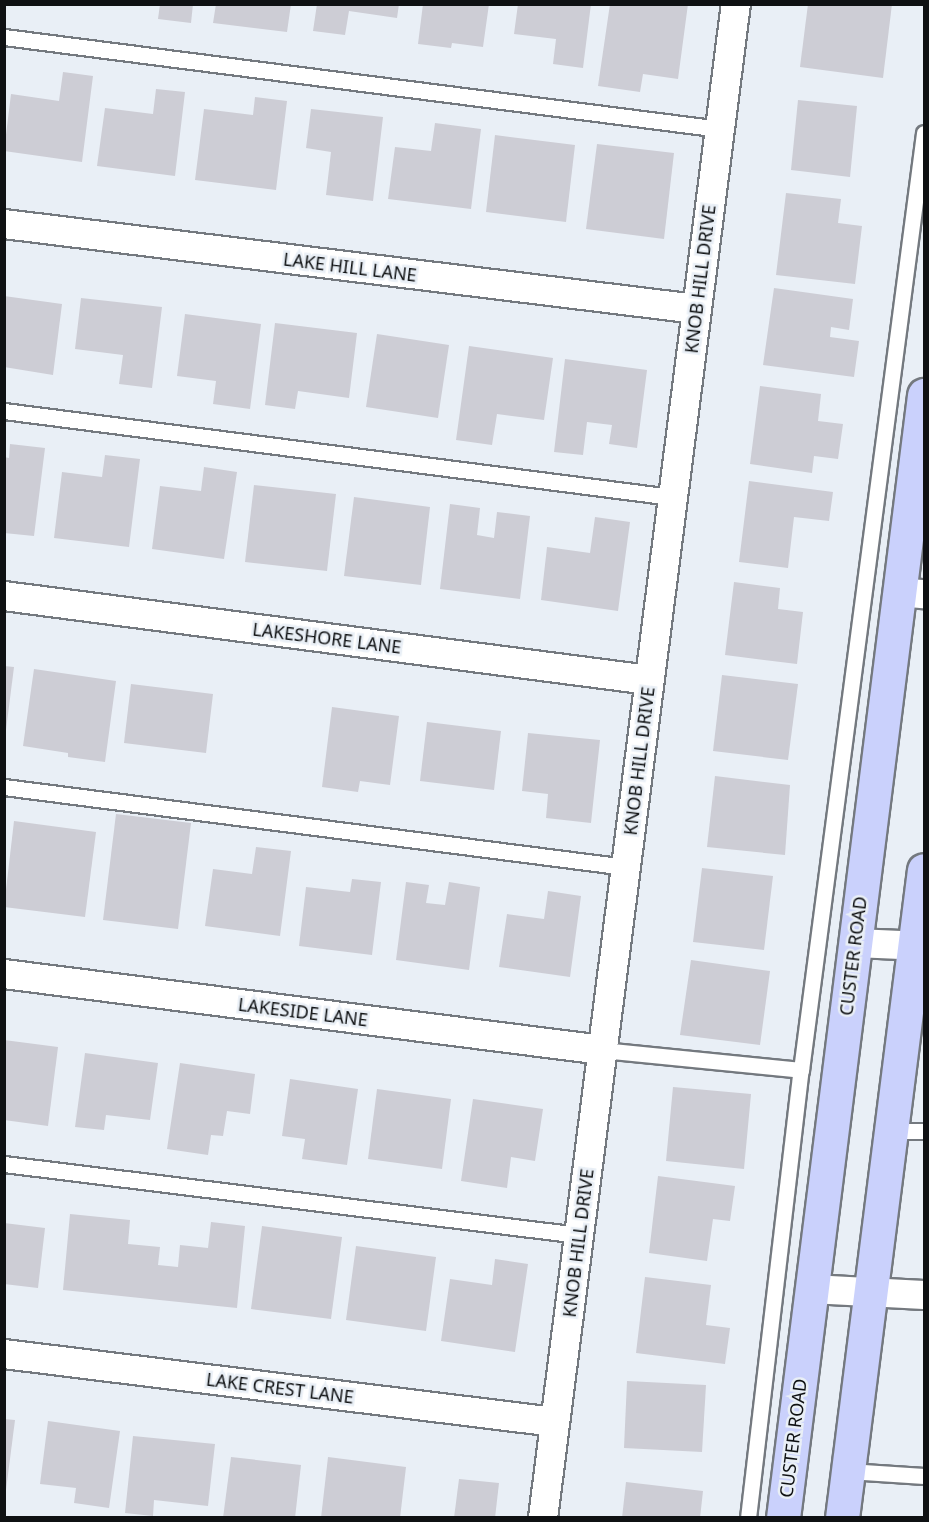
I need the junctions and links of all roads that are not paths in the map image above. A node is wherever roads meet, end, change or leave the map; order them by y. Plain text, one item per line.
1 (736, 4) edge
2 (4, 37) edge
3 (720, 129) junction
4 (924, 133) edge
5 (4, 224) edge
6 (696, 309) junction
7 (924, 395) edge
8 (4, 411) edge
9 (672, 497) junction
10 (912, 593) edge
11 (4, 596) edge
12 (649, 680) junction
13 (4, 787) edge
14 (626, 867) junction
15 (924, 870) edge
16 (855, 943) junction
17 (919, 945) edge
18 (4, 974) edge
19 (602, 1050) junction
20 (801, 1070) junction
21 (891, 1131) junction
22 (924, 1131) edge
23 (4, 1164) edge
24 (579, 1235) junction
25 (811, 1289) junction
26 (870, 1294) junction
27 (924, 1295) edge
28 (4, 1354) edge
29 (555, 1422) junction
30 (848, 1471) junction
31 (924, 1476) edge
32 (543, 1518) edge
33 (748, 1518) edge
34 (783, 1518) edge
35 (842, 1518) edge

1 - 3 street, KNOB HILL DRIVE
2 - 3 lane
3 - 6 street, KNOB HILL DRIVE
4 - 20 lane
5 - 6 street, LAKE HILL LANE
6 - 9 street, KNOB HILL DRIVE
7 - 10 main road, CUSTER ROAD
8 - 9 lane
9 - 12 street, KNOB HILL DRIVE
10 - 16 main road, CUSTER ROAD
11 - 12 street, LAKESHORE LANE
12 - 14 street, KNOB HILL DRIVE
13 - 14 lane
14 - 19 street, KNOB HILL DRIVE
15 - 17 main road
16 - 17 street
16 - 25 main road, CUSTER ROAD
17 - 21 main road
18 - 19 street, LAKESIDE LANE
19 - 20 lane
19 - 24 street, KNOB HILL DRIVE
20 - 33 lane
21 - 22 lane
21 - 26 main road
23 - 24 lane
24 - 29 street, KNOB HILL DRIVE
25 - 26 street
25 - 34 main road, CUSTER ROAD
26 - 27 street
26 - 30 main road
28 - 29 street, LAKE CREST LANE
29 - 32 street, KNOB HILL DRIVE
30 - 31 lane
30 - 35 main road

